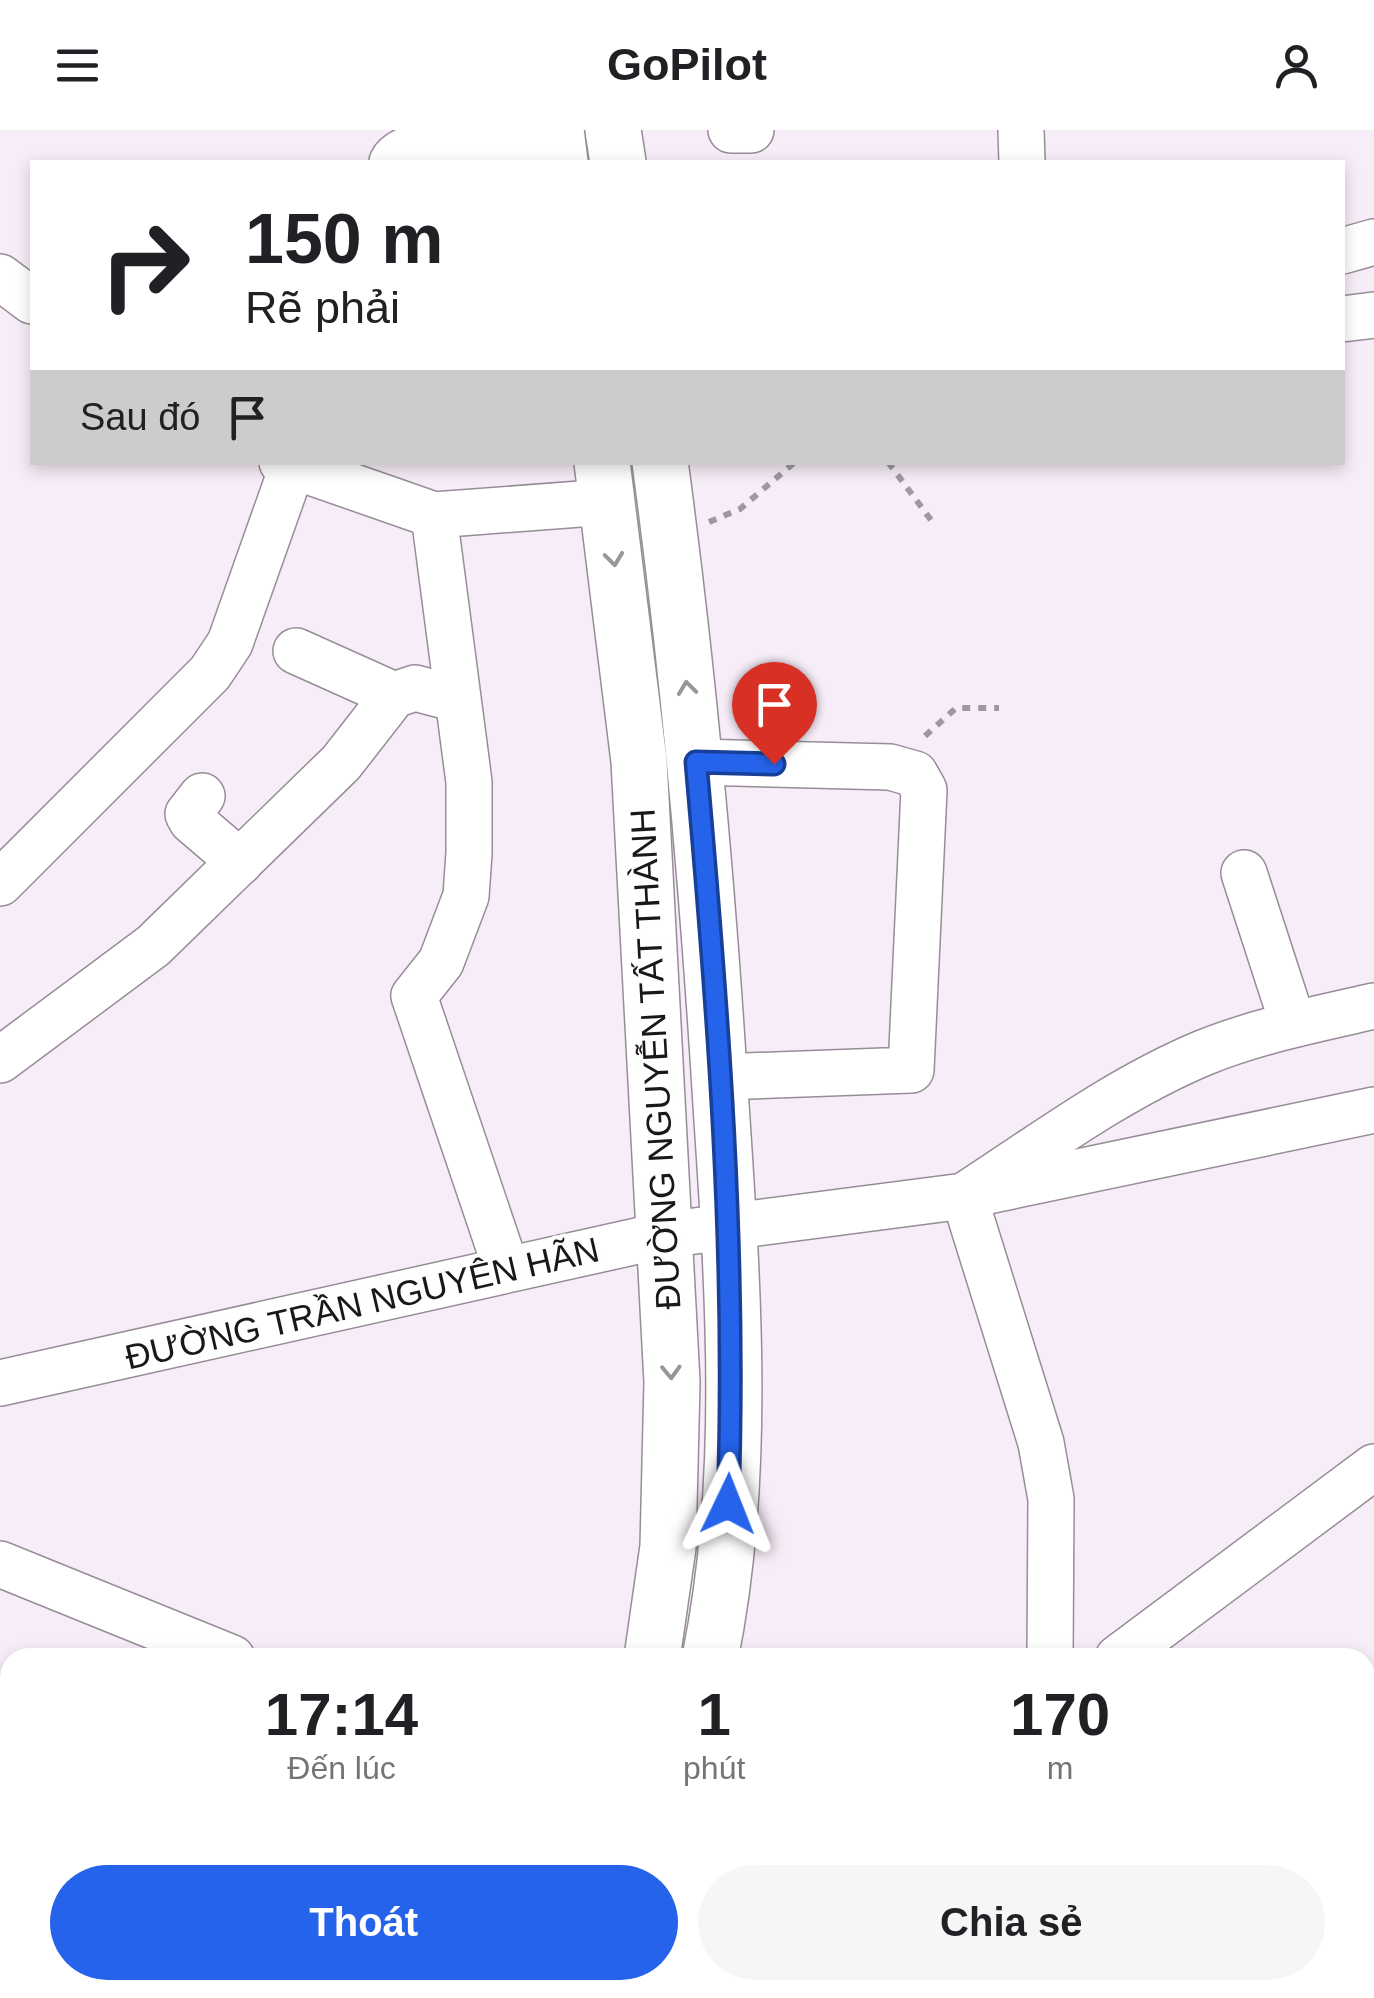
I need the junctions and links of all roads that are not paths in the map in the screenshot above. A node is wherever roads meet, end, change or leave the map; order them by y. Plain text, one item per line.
1 (613, 130) edge
2 (731, 130) edge
3 (751, 130) edge
4 (1021, 130) edge
5 (558, 147) edge
6 (394, 160) edge
7 (618, 160) edge
8 (1022, 160) edge
9 (1374, 242) edge
10 (1345, 250) edge
11 (0, 277) edge
12 (30, 300) edge
13 (1374, 315) edge
14 (1345, 320) edge
15 (290, 465) edge
16 (293, 465) edge
17 (660, 465) edge
18 (604, 482) edge
19 (434, 515) junction
20 (296, 650) dead end
21 (394, 696) junction
22 (458, 699) junction
23 (696, 762) junction
24 (202, 796) dead end
25 (240, 862) junction
26 (1244, 873) dead end
27 (3, 875) edge
28 (1374, 1006) edge
29 (1293, 1024) junction
30 (0, 1060) edge
31 (720, 1077) junction
32 (1374, 1110) edge
33 (964, 1196) junction
34 (729, 1224) junction
35 (664, 1235) junction
36 (506, 1268) junction
37 (0, 1383) edge
38 (1374, 1468) edge
39 (0, 1564) edge
40 (207, 1648) edge
41 (653, 1648) edge
42 (711, 1648) edge
43 (1050, 1648) edge
44 (1131, 1648) edge

1 - 7 main road
2 - 3 street
4 - 8 street
5 - 6 street
9 - 10 street
11 - 12 street
13 - 14 street
15 - 27 street
16 - 19 street
23 -> 17 main road, ĐƯỜNG NGUYỄN TẤT THÀNH
18 - 19 street
18 -> 35 main road, ĐƯỜNG NGUYỄN TẤT THÀNH
19 - 22 street
20 - 21 street
21 - 22 street
21 - 25 street
22 - 36 street
23 - 31 main road, ĐƯỜNG NGUYỄN TẤT THÀNH
23 - 31 street
24 - 25 street
25 - 30 street
26 - 29 street
28 - 29 street
29 - 33 street
31 - 34 main road, ĐƯỜNG NGUYỄN TẤT THÀNH
32 - 33 street, ĐƯỜNG TRẦN NGUYÊN HÃN
33 - 34 street, ĐƯỜNG TRẦN NGUYÊN HÃN
33 - 43 street
34 - 35 street, ĐƯỜNG TRẦN NGUYÊN HÃN
34 - 42 main road, ĐƯỜNG NGUYỄN TẤT THÀNH
35 - 36 street, ĐƯỜNG TRẦN NGUYÊN HÃN
35 -> 41 main road, ĐƯỜNG NGUYỄN TẤT THÀNH
36 - 37 street, ĐƯỜNG TRẦN NGUYÊN HÃN
38 - 44 street
39 - 40 street

